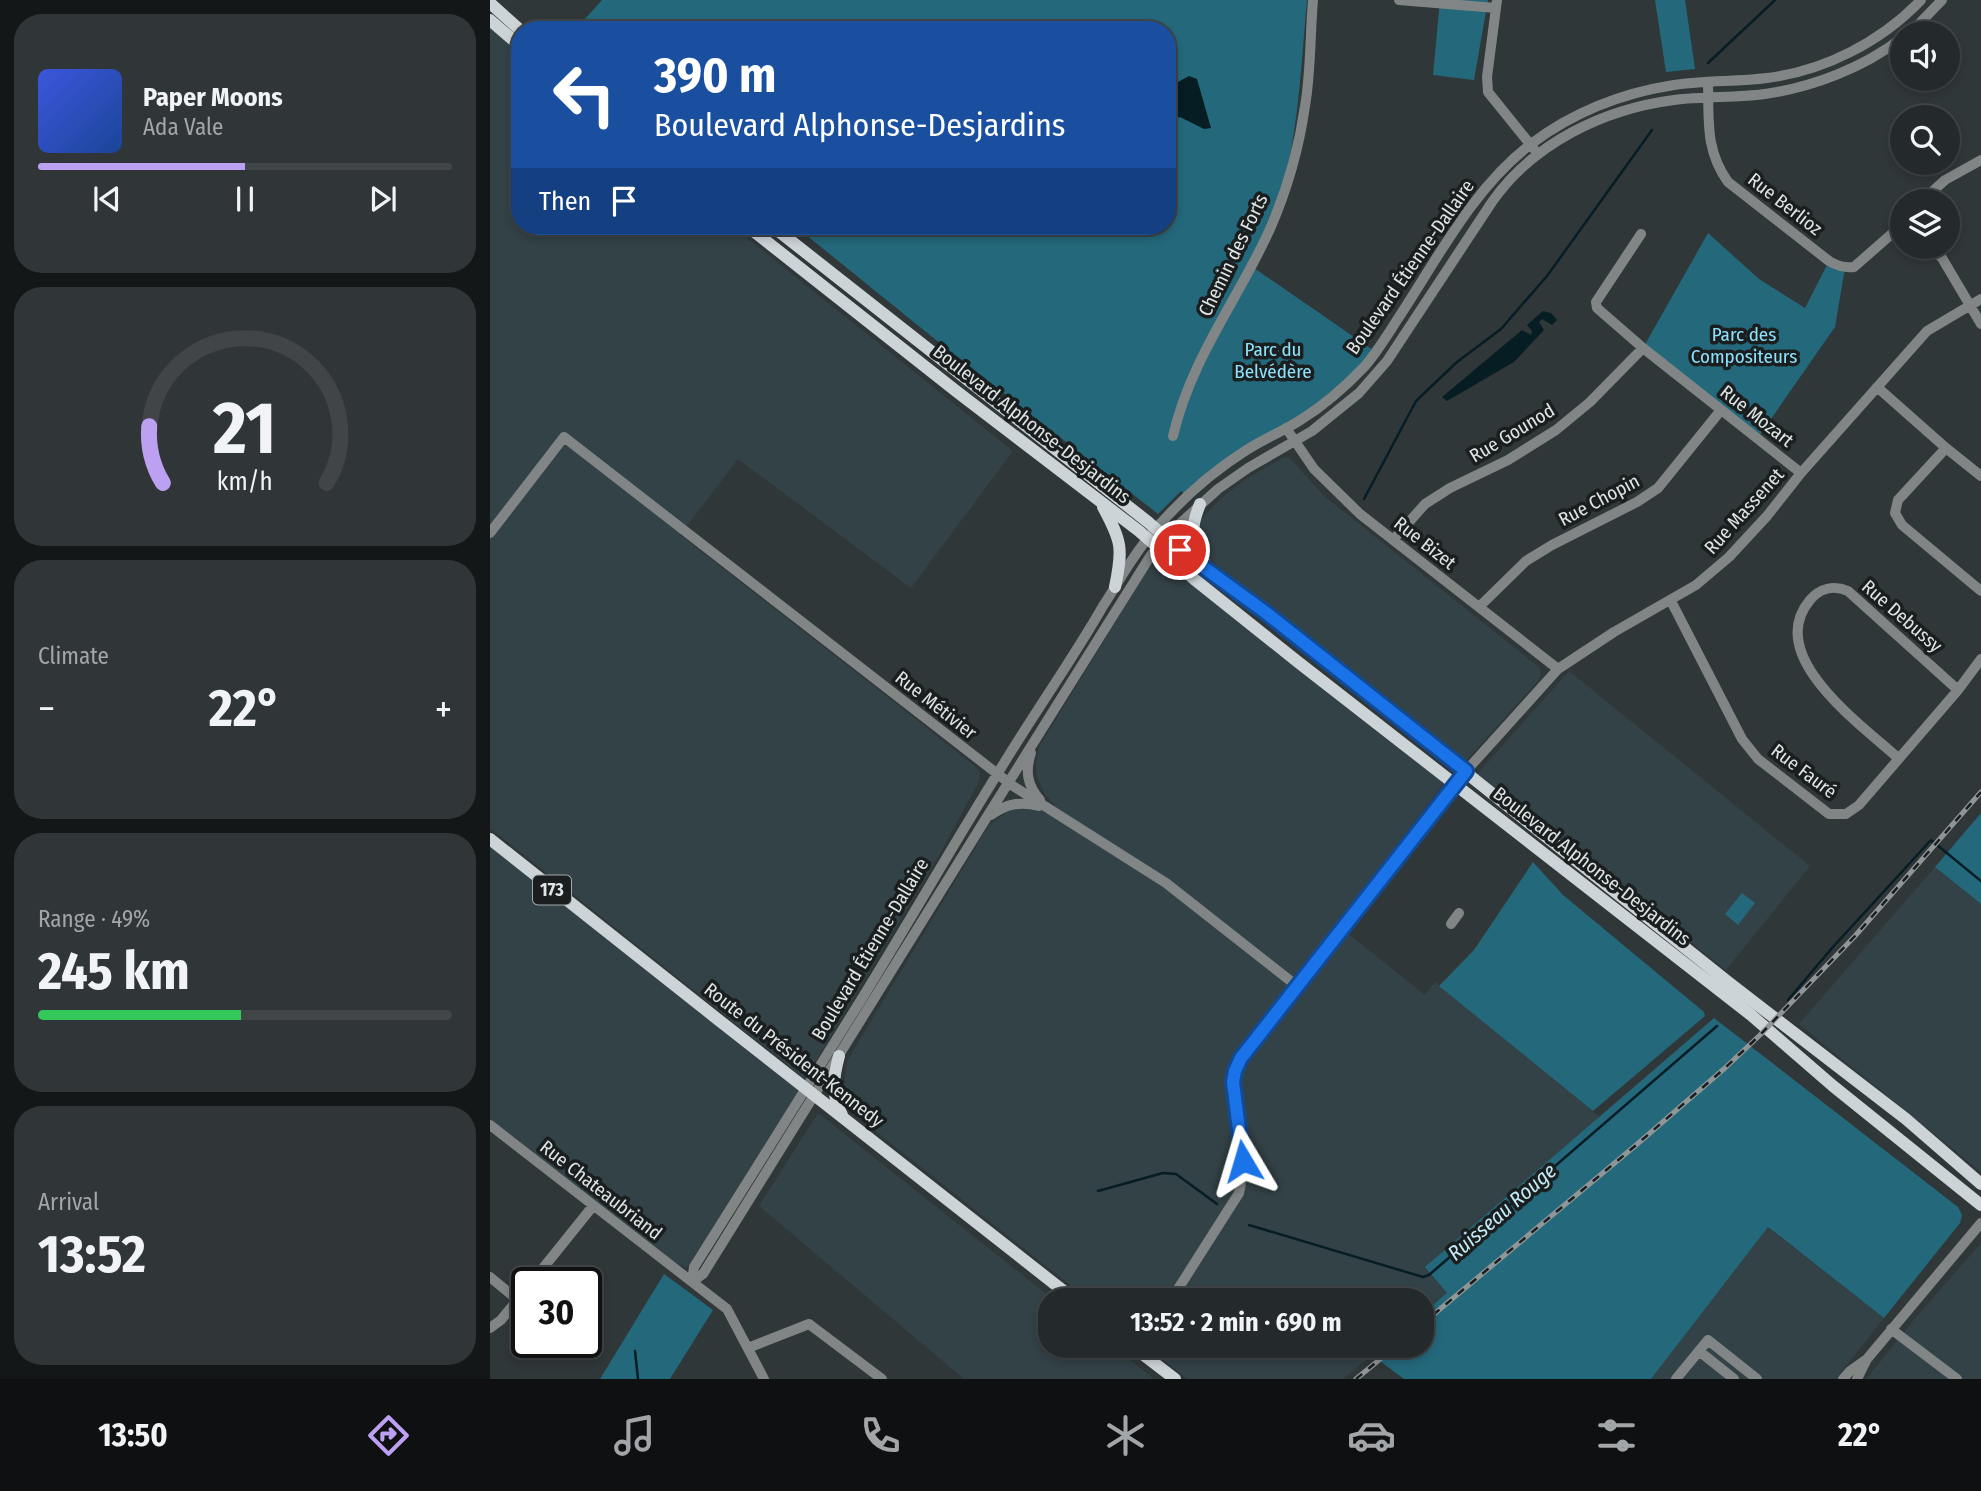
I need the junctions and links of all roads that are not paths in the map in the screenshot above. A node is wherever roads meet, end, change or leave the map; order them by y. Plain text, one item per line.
1 (1313, 0) edge
2 (1399, 0) edge
3 (1920, 0) edge
4 (1942, 0) edge
5 (490, 3) edge
6 (1497, 4) edge
7 (490, 20) edge
8 (1920, 21) edge
9 (511, 22) edge
10 (511, 38) edge
11 (1890, 45) edge
12 (1707, 82) junction
13 (1708, 97) junction
14 (1530, 145) junction
15 (1538, 155) junction
16 (1981, 160) edge
17 (1935, 189) edge
18 (1641, 234) dead end
19 (758, 235) edge
20 (783, 235) edge
21 (1890, 235) edge
22 (1943, 259) edge
23 (1981, 299) edge
24 (1970, 306) junction
25 (1981, 324) edge
26 (1643, 348) junction
27 (1877, 387) junction
28 (1721, 410) junction
29 (1286, 428) junction
30 (1172, 436) dead end
31 (1294, 441) junction
32 (1946, 448) junction
33 (1801, 473) junction
34 (1981, 476) edge
35 (1100, 501) junction
36 (1200, 504) junction
37 (490, 533) edge
38 (1156, 538) junction
39 (1393, 540) junction
40 (1212, 573) junction
41 (1115, 587) junction
42 (1981, 591) edge
43 (1671, 601) junction
44 (1479, 607) junction
45 (1981, 659) edge
46 (1558, 670) junction
47 (1958, 690) junction
48 (1036, 738) junction
49 (1898, 758) junction
50 (1466, 771) junction
51 (997, 773) junction
52 (1008, 782) junction
53 (1455, 784) junction
54 (1047, 808) junction
55 (985, 820) junction
56 (490, 839) edge
57 (1459, 913) dead end
58 (1451, 924) dead end
59 (1297, 986) junction
60 (839, 1056) junction
61 (811, 1091) junction
62 (842, 1116) junction
63 (490, 1125) edge
64 (1981, 1184) edge
65 (1981, 1205) edge
66 (593, 1206) junction
67 (1981, 1223) edge
68 (544, 1267) edge
69 (490, 1277) edge
70 (692, 1282) junction
71 (1060, 1288) edge
72 (1179, 1288) edge
73 (511, 1294) edge
74 (511, 1309) edge
75 (490, 1328) edge
76 (1891, 1329) junction
77 (748, 1348) junction
78 (1699, 1351) junction
79 (1150, 1358) edge
80 (1867, 1359) junction
81 (764, 1379) edge
82 (882, 1379) edge
83 (1175, 1379) edge
84 (1676, 1379) edge
85 (1734, 1379) edge
86 (1757, 1379) edge
87 (1843, 1379) edge
88 (1857, 1379) edge
89 (1956, 1379) edge

1 - 30 street, Chemin des Forts
2 - 6 street
3 - 12 street, Boulevard Étienne-Dallaire
4 - 8 street
5 - 9 main road
6 - 14 street
7 - 10 main road
11 - 13 street, Boulevard Étienne-Dallaire
12 - 13 street, Rue Berlioz
12 - 14 street, Boulevard Étienne-Dallaire
13 - 15 street, Boulevard Étienne-Dallaire
13 - 21 street, Rue Berlioz
14 - 15 street
14 - 29 street, Boulevard Étienne-Dallaire
15 - 31 street, Boulevard Étienne-Dallaire
16 - 17 street
18 - 26 street, Rue Mozart
19 - 35 main road, Boulevard Alphonse-Desjardins
20 - 38 main road, Boulevard Alphonse-Desjardins
22 - 24 street
23 - 24 street, Rue Massenet
24 - 25 street
24 - 27 street, Rue Massenet
26 - 28 street, Rue Mozart
26 - 39 street, Rue Gounod
27 - 32 street
27 - 33 street, Rue Massenet
28 - 33 street, Rue Mozart
28 - 44 street, Rue Chopin
29 - 31 street, Rue Bizet
29 - 38 street, Boulevard Étienne-Dallaire
31 - 36 street, Boulevard Étienne-Dallaire
31 - 39 street, Rue Bizet
32 - 34 street
32 - 42 street
33 - 43 street, Rue Massenet
35 - 38 main road, Boulevard Alphonse-Desjardins
35 - 41 main road
36 - 38 street, Boulevard Étienne-Dallaire
36 - 40 main road
37 - 51 street, Rue Métivier
38 - 40 main road, Boulevard Alphonse-Desjardins
38 - 41 street, Boulevard Étienne-Dallaire
38 - 48 street, Boulevard Étienne-Dallaire
38 - 53 main road, Boulevard Alphonse-Desjardins
39 - 44 street, Rue Bizet
40 - 50 main road, Boulevard Alphonse-Desjardins
41 - 51 street, Boulevard Étienne-Dallaire
43 - 46 street, Rue Massenet
43 - 49 street, Rue Fauré
44 - 46 street, Rue Bizet
45 - 47 street, Rue Fauré
46 - 50 street, Rue Massenet
47 - 49 street, Rue Fauré
47 - 49 street, Rue Debussy
48 - 52 street, Boulevard Étienne-Dallaire
48 - 54 street
50 - 53 street, Rue Massenet
50 - 64 main road, Boulevard Alphonse-Desjardins
51 - 52 street, Rue Métivier
51 - 61 street, Boulevard Étienne-Dallaire
52 - 54 street, Rue Métivier
52 - 55 street, Boulevard Étienne-Dallaire
53 - 59 street, Rue Massenet
53 - 65 main road, Boulevard Alphonse-Desjardins
54 - 55 street
54 - 59 street, Rue Métivier
55 - 60 street, Boulevard Étienne-Dallaire
56 - 61 main road, Route du Président-Kennedy / 173
57 - 58 street
59 - 72 street, Rue Massenet
60 - 61 street, Boulevard Étienne-Dallaire
60 - 62 main road
61 - 62 main road, Route du Président-Kennedy / 173
61 - 70 street, Boulevard Étienne-Dallaire
62 - 71 main road, Route du Président-Kennedy / 173
63 - 66 street, Rue Chateaubriand
66 - 68 street
66 - 70 street, Rue Chateaubriand
67 - 76 street
69 - 73 street
70 - 77 street, Rue Chateaubriand
74 - 75 street
76 - 80 street
76 - 89 street
77 - 81 street, Rue Chateaubriand
77 - 82 street
78 - 84 street
78 - 85 street
78 - 86 street
79 - 83 main road
80 - 87 street
80 - 88 street

